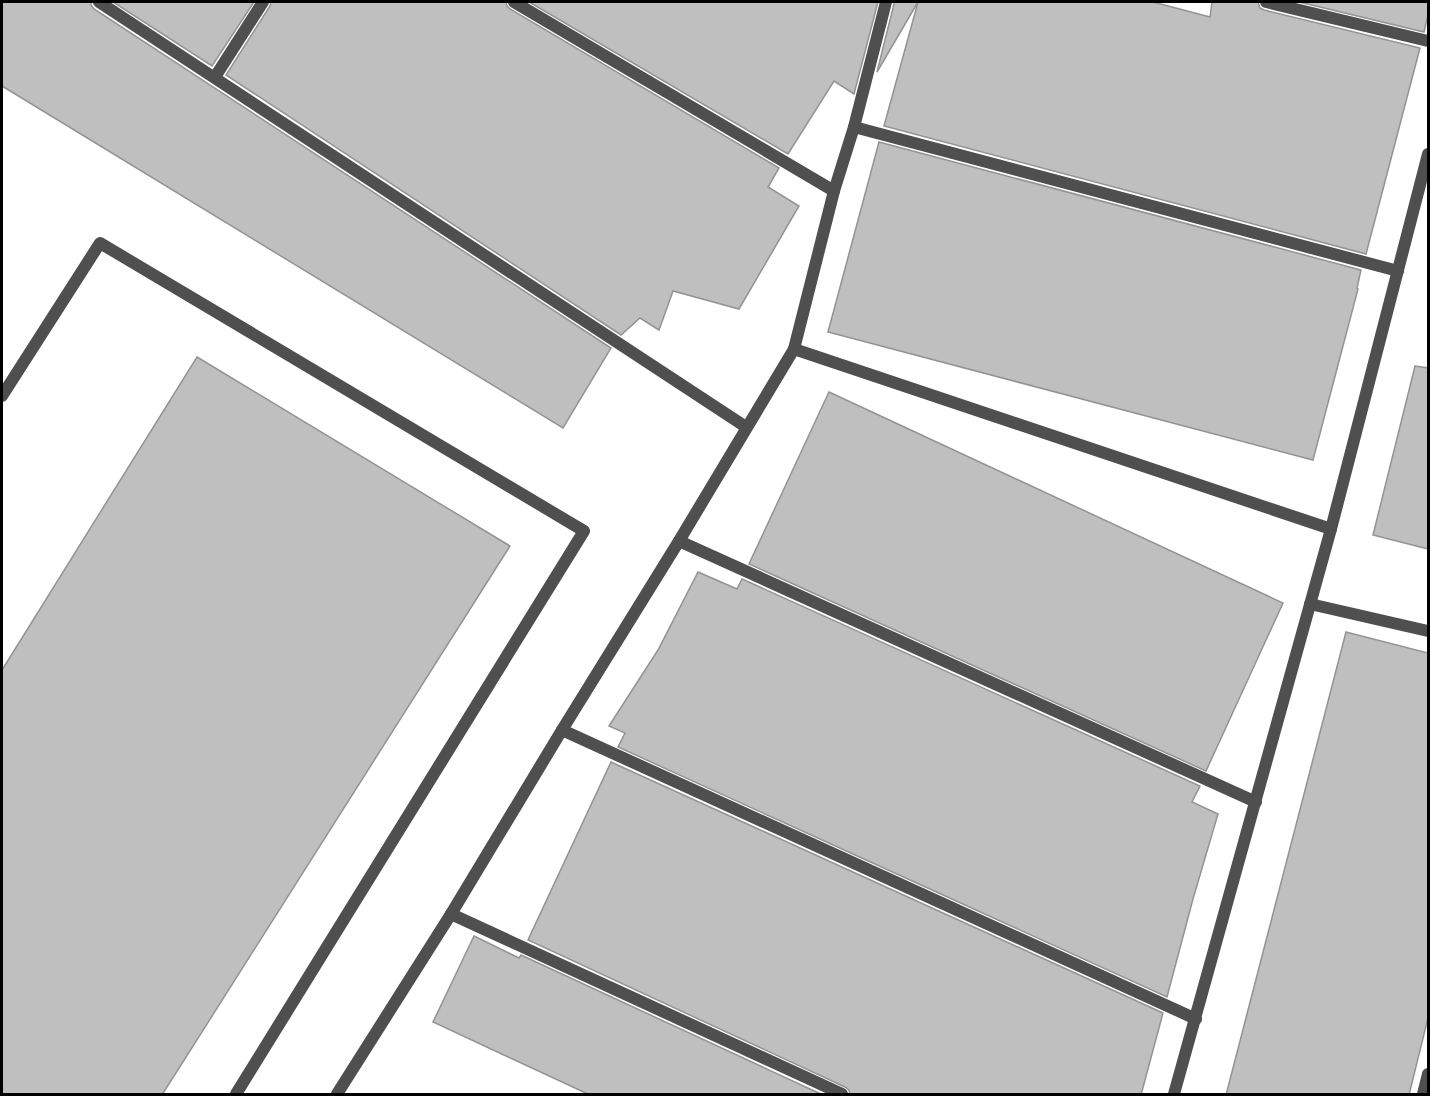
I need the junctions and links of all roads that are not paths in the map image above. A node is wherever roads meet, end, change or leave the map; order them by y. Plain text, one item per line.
1 (99, 2) edge
2 (263, 2) edge
3 (514, 2) edge
4 (886, 2) edge
5 (1266, 2) edge
6 (1428, 41) edge
7 (215, 77) junction
8 (854, 127) junction
9 (1428, 154) edge
10 (834, 191) junction
11 (1398, 271) junction
12 (794, 349) junction
13 (2, 396) edge
14 (746, 427) junction
15 (1330, 529) junction
16 (679, 541) junction
17 (1310, 604) junction
18 (1428, 632) edge
19 (562, 730) junction
20 (1256, 802) junction
21 (451, 914) junction
22 (1196, 1019) junction
23 (1428, 1074) edge
24 (236, 1095) edge
25 (337, 1095) edge
26 (843, 1095) edge
27 (1174, 1095) edge
28 (1423, 1095) edge

1 - 7 street
2 - 7 street
3 - 10 street
4 - 8 street
5 - 6 street
7 - 14 street
8 - 10 street
8 - 11 street
9 - 11 street
10 - 12 street
11 - 15 street
12 - 14 street
12 - 15 street
13 - 24 street
14 - 16 street
15 - 17 street
16 - 19 street
16 - 20 street
17 - 18 street
17 - 20 street
19 - 21 street
19 - 22 street
20 - 22 street
21 - 25 street
21 - 26 street
22 - 27 street
23 - 28 street

